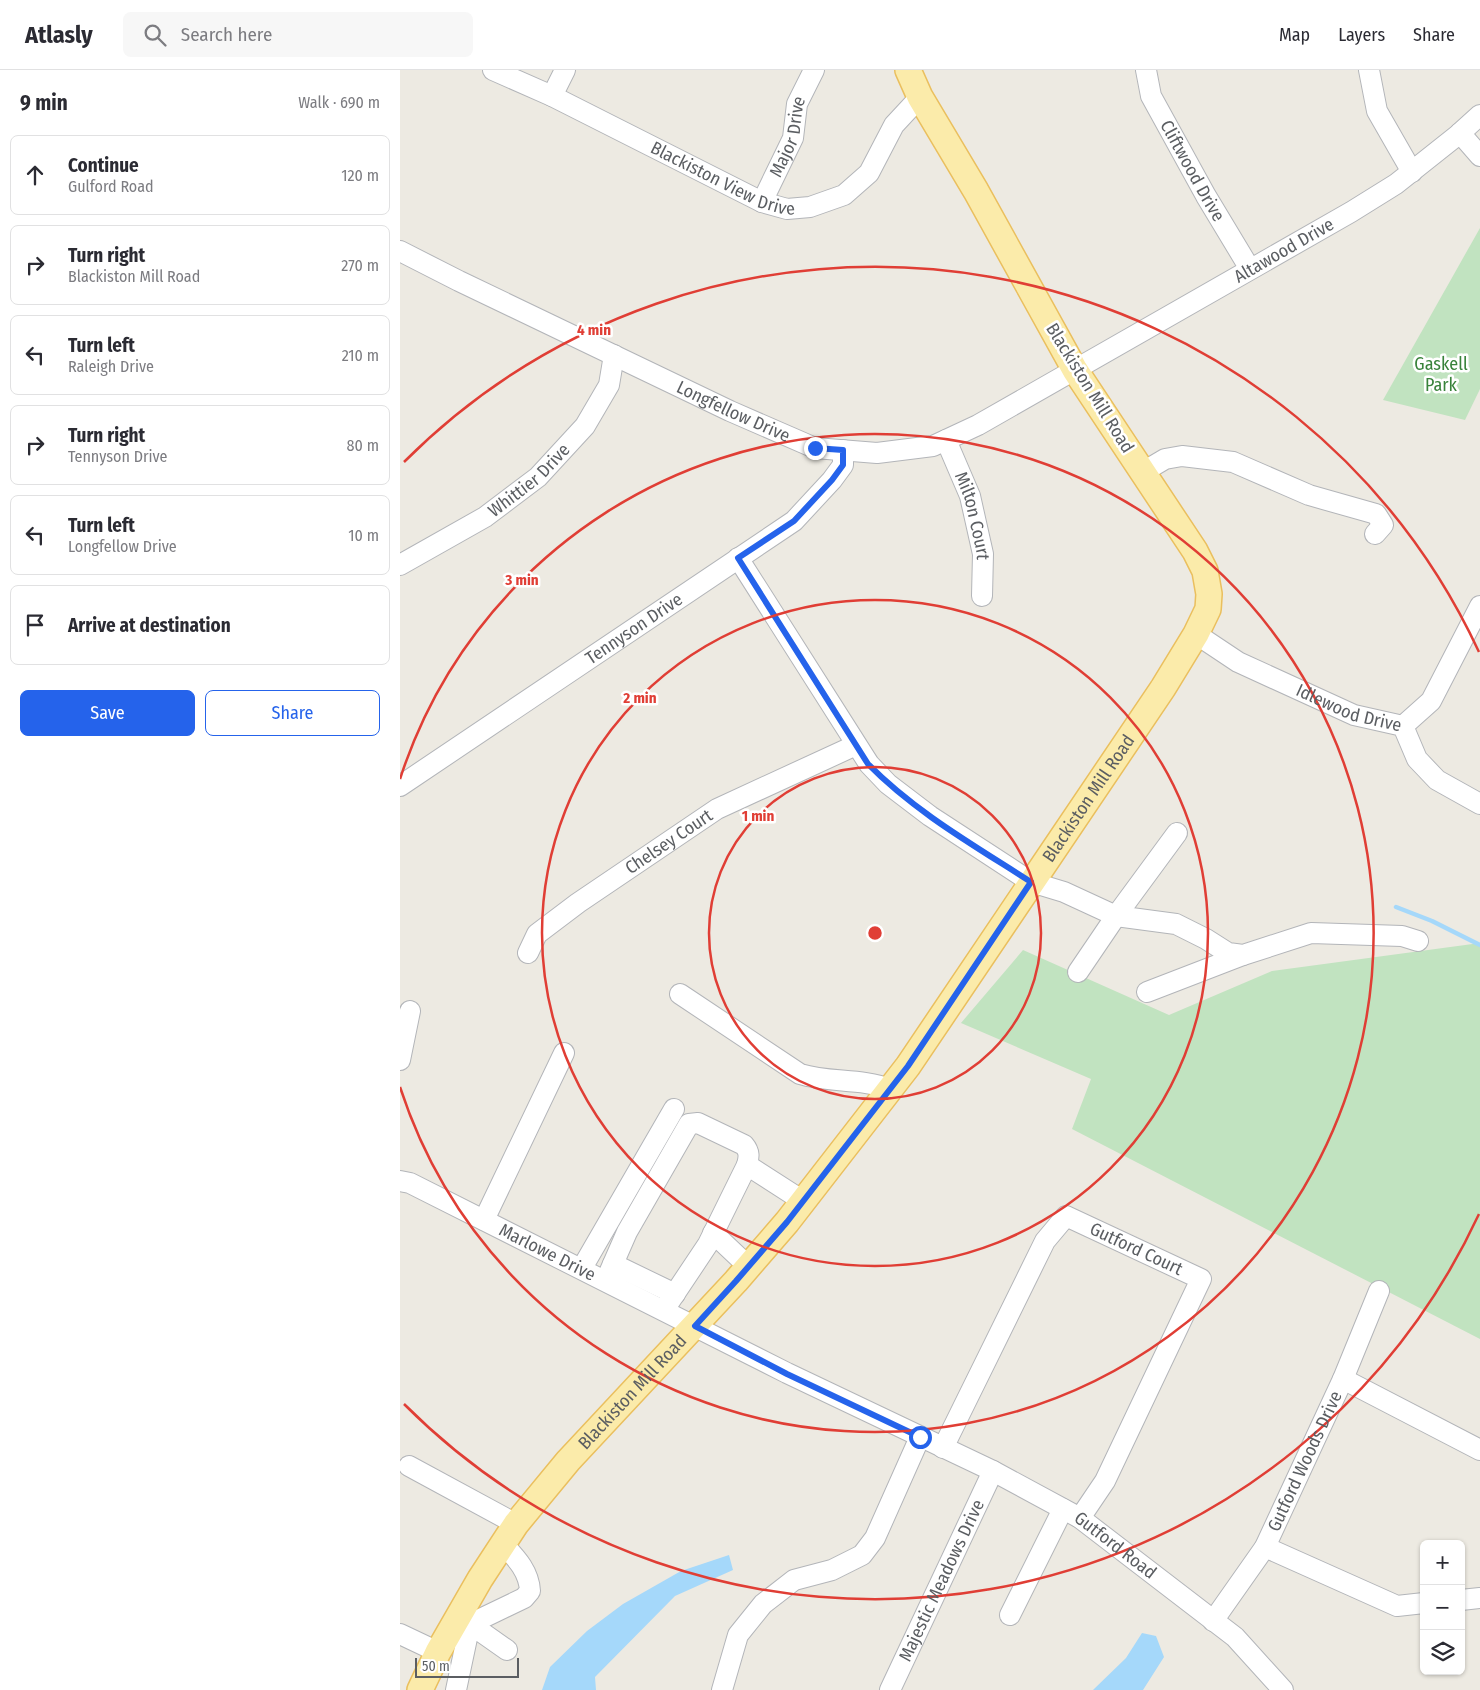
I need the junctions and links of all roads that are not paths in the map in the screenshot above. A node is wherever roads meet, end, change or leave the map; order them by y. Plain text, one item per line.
1 (493, 70) edge
2 (565, 70) edge
3 (814, 70) edge
4 (908, 70) edge
5 (1146, 70) edge
6 (1369, 70) edge
7 (552, 96) junction
8 (920, 97) junction
9 (1480, 114) edge
10 (1460, 133) junction
11 (1480, 156) edge
12 (1412, 172) junction
13 (762, 202) junction
14 (400, 251) edge
15 (1250, 269) junction
16 (614, 355) junction
17 (1075, 370) junction
18 (946, 440) junction
19 (843, 450) junction
20 (1142, 472) junction
21 (1375, 534) dead end
22 (738, 558) junction
23 (400, 565) edge
24 (982, 596) dead end
25 (1480, 606) edge
26 (1196, 634) junction
27 (1403, 726) junction
28 (856, 745) junction
29 (400, 786) edge
30 (1480, 804) edge
31 (1177, 833) dead end
32 (1031, 882) junction
33 (1116, 916) junction
34 (1418, 940) dead end
35 (528, 953) dead end
36 (1243, 955) junction
37 (1078, 972) dead end
38 (1147, 992) dead end
39 (680, 994) dead end
40 (410, 1012) dead end
41 (564, 1053) dead end
42 (400, 1060) edge
43 (890, 1089) junction
44 (674, 1109) dead end
45 (747, 1165) junction
46 (400, 1181) edge
47 (803, 1201) junction
48 (484, 1220) junction
49 (713, 1233) junction
50 (749, 1266) junction
51 (582, 1268) junction
52 (610, 1272) junction
53 (1379, 1291) dead end
54 (670, 1302) junction
55 (695, 1326) junction
56 (1343, 1380) junction
57 (920, 1437) junction
58 (943, 1448) junction
59 (1480, 1450) edge
60 (410, 1466) dead end
61 (994, 1471) junction
62 (1062, 1509) junction
63 (1080, 1518) junction
64 (509, 1534) junction
65 (1266, 1547) junction
66 (1480, 1598) edge
67 (1465, 1600) edge
68 (1420, 1603) edge
69 (1010, 1615) dead end
70 (464, 1620) junction
71 (1213, 1621) junction
72 (400, 1634) edge
73 (507, 1650) dead end
74 (438, 1652) junction
75 (420, 1690) edge
76 (456, 1690) edge
77 (722, 1690) edge
78 (890, 1690) edge
79 (1283, 1690) edge

1 - 7 street, Blackiston View Drive
2 - 7 street
3 - 13 street, Major Drive
4 - 8 main road, Blackiston Mill Road
5 - 15 street, Cliftwood Drive
6 - 12 street
7 - 13 street, Blackiston View Drive
8 - 13 street, Blackiston View Drive
8 - 17 main road, Blackiston Mill Road
9 - 10 street, Altawood Drive
10 - 11 street
10 - 12 street, Altawood Drive
12 - 15 street, Altawood Drive
14 - 16 street, Longfellow Drive
15 - 17 street, Altawood Drive
16 - 19 street, Longfellow Drive
16 - 23 street, Whittier Drive
17 - 18 street, Longfellow Drive
17 - 20 main road, Blackiston Mill Road
18 - 19 street, Longfellow Drive
18 - 24 street, Milton Court
19 - 22 street, Tennyson Drive
20 - 21 street
20 - 26 main road, Blackiston Mill Road
22 - 28 street
22 - 29 street, Tennyson Drive
25 - 27 street
26 - 27 street, Idlewood Drive
26 - 32 main road, Blackiston Mill Road
27 - 30 street, Idlewood Drive
28 - 32 street
28 - 35 street, Chelsey Court
31 - 33 street
32 - 33 street
32 - 43 main road, Blackiston Mill Road
33 - 36 street
33 - 37 street
34 - 36 street
36 - 38 street
39 - 43 street
40 - 42 street
41 - 48 street
43 - 47 main road, Blackiston Mill Road
44 - 51 street
45 - 47 street
45 - 49 street
45 - 52 street
46 - 48 street, Marlowe Drive
47 - 50 main road, Blackiston Mill Road
48 - 51 street, Marlowe Drive
49 - 50 street
49 - 54 street
50 - 55 main road, Blackiston Mill Road
51 - 52 street, Marlowe Drive
52 - 54 street, Marlowe Drive
53 - 56 street, Gutford Woods Drive
54 - 55 street, Marlowe Drive
55 - 57 street, Marlowe Drive
55 - 64 main road, Blackiston Mill Road
56 - 59 street
56 - 65 street, Gutford Woods Drive
57 - 58 street, Gutford Road
57 - 77 street
58 - 61 street, Gutford Road
58 - 63 street, Gutford Court
60 - 64 street
61 - 62 street, Gutford Road
61 - 78 street, Majestic Meadows Drive
62 - 63 street, Gutford Road
62 - 69 street
63 - 71 street, Gutford Road
64 - 70 main road, Blackiston Mill Road
64 - 70 street
65 - 68 street
65 - 71 street, Gutford Woods Drive
66 - 67 street
70 - 73 street
70 - 74 main road, Blackiston Mill Road
70 - 76 street
71 - 79 street, Gutford Road
72 - 74 street
74 - 75 main road, Blackiston Mill Road

